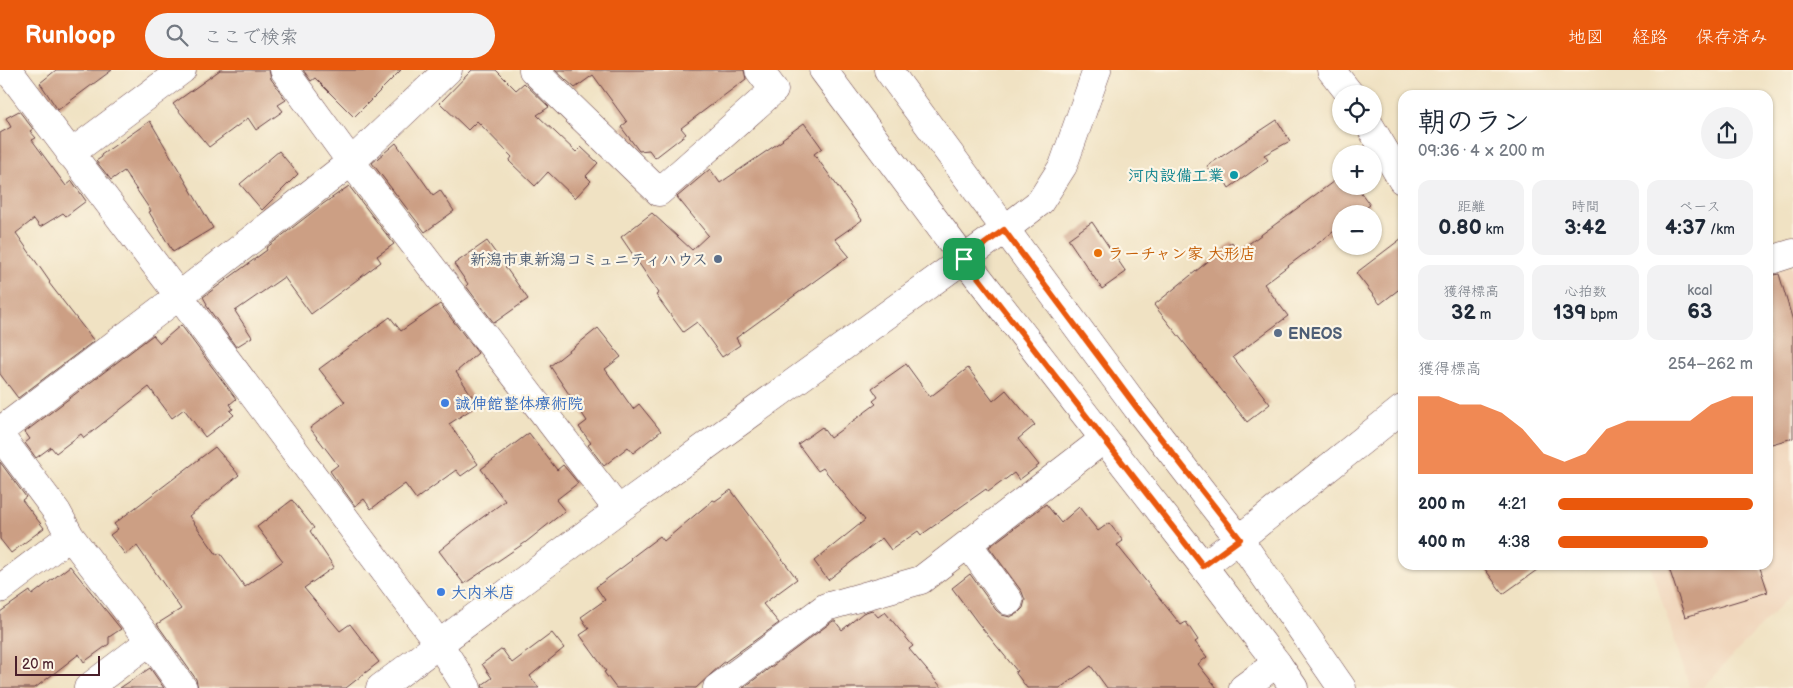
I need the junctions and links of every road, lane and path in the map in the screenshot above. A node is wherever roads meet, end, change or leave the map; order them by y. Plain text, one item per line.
1 (8, 70) edge
2 (182, 70) edge
3 (284, 70) edge
4 (448, 70) edge
5 (533, 70) edge
6 (759, 70) edge
7 (823, 70) edge
8 (888, 70) edge
9 (1097, 70) edge
10 (1331, 70) edge
11 (1343, 85) edge
12 (1375, 135) edge
13 (70, 154) junction
14 (351, 162) junction
15 (1398, 173) edge
16 (1004, 230) junction
17 (1793, 253) edge
18 (964, 259) junction
19 (1773, 259) edge
20 (179, 296) junction
21 (1398, 412) edge
22 (0, 431) edge
23 (0, 436) edge
24 (1104, 438) junction
25 (618, 510) junction
26 (70, 536) junction
27 (1240, 539) junction
28 (968, 544) junction
29 (1203, 566) junction
30 (0, 589) edge
31 (1009, 601) dead end
32 (150, 641) junction
33 (439, 644) junction
34 (1277, 663) junction
35 (88, 688) edge
36 (183, 688) edge
37 (380, 688) edge
38 (467, 688) edge
39 (717, 688) edge
40 (1243, 688) edge
41 (1294, 688) edge
42 (1342, 688) edge

1 - 13 street
2 - 13 street
3 - 14 street
4 - 14 street
5 - 6 street
7 - 18 street
8 - 16 street
9 - 16 street
10 - 11 street
12 - 15 street
13 - 20 street
14 - 20 street
14 - 25 street
16 - 18 street
16 - 27 street
17 - 19 street
18 - 24 street
18 - 25 street
20 - 22 street
20 - 33 street
21 - 27 street
23 - 26 street
24 - 28 street
24 - 29 street
25 - 33 street
26 - 30 street
26 - 32 street
27 - 29 street
27 - 42 street
28 - 31 street
28 - 39 street
29 - 34 street
32 - 35 street
32 - 36 street
33 - 37 street
33 - 38 street
34 - 40 street
34 - 41 street

